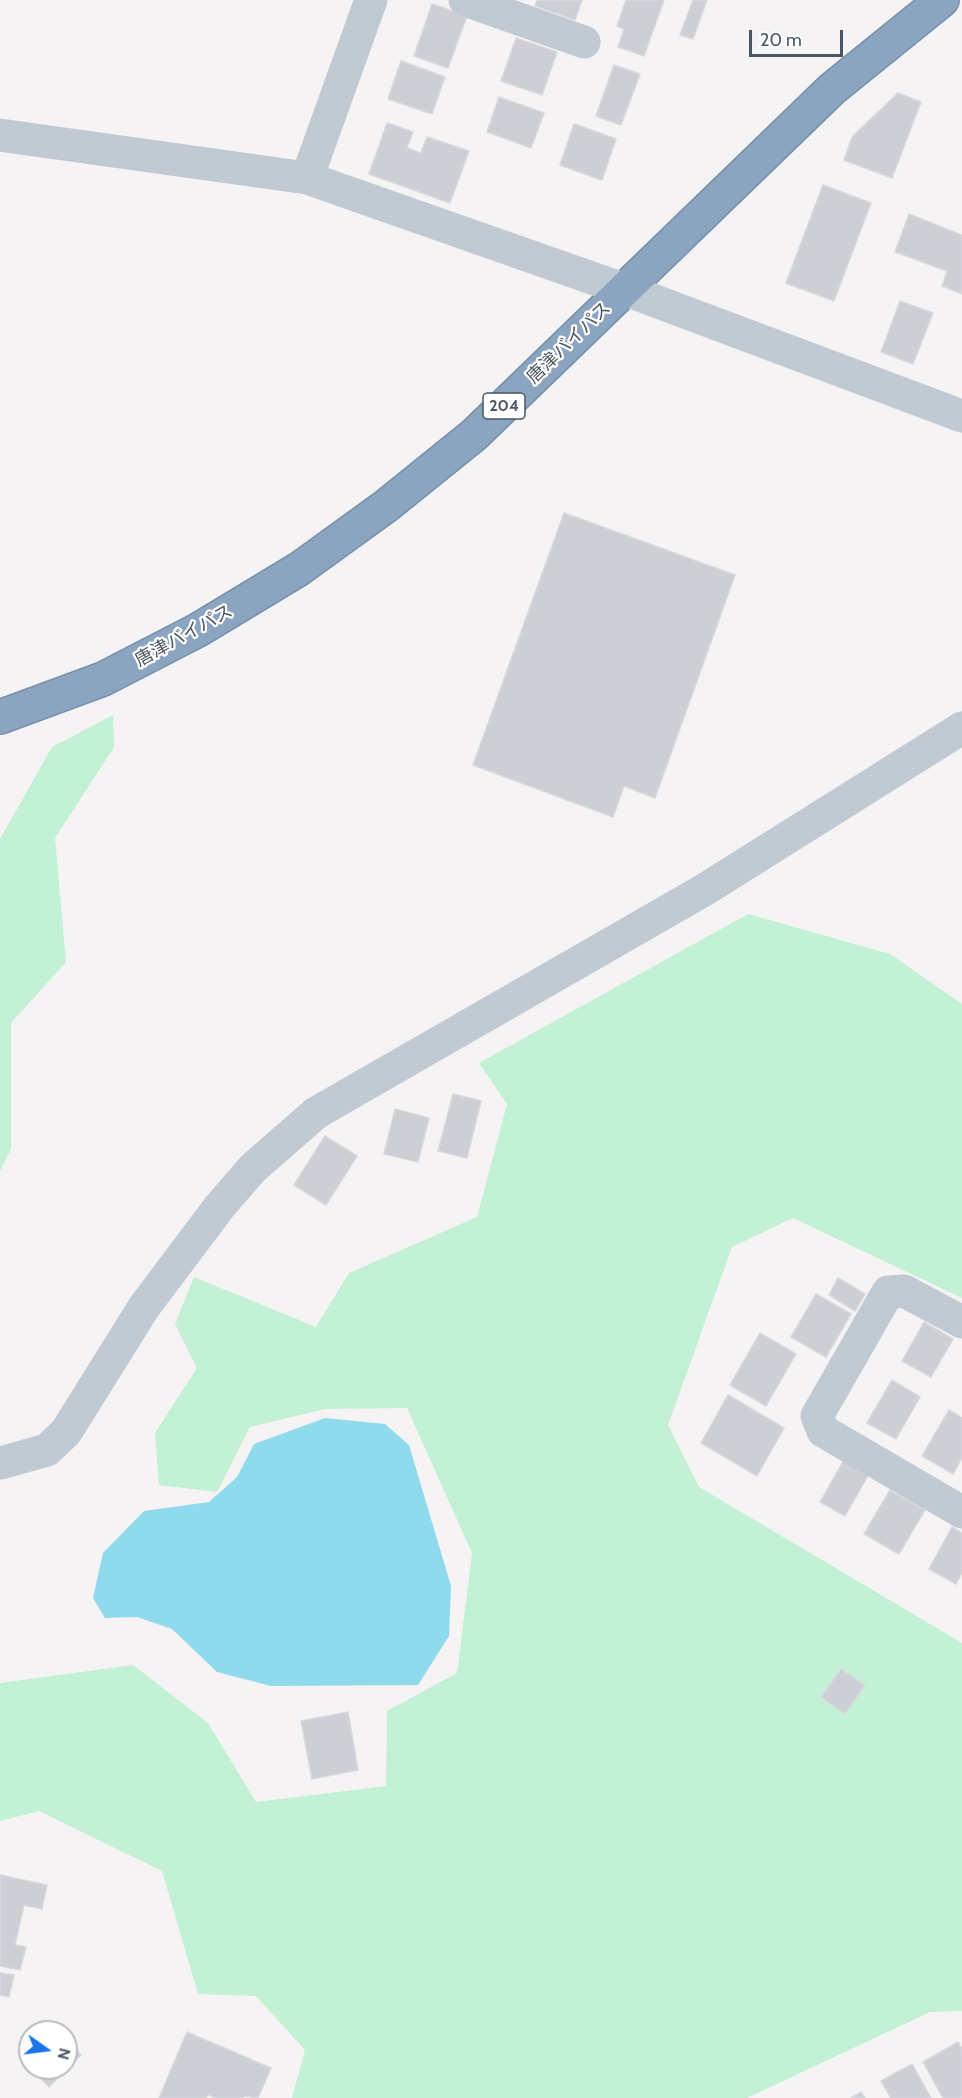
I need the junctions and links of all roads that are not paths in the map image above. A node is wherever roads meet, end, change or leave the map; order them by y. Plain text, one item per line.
1 (371, 0) edge
2 (465, 0) edge
3 (942, 0) edge
4 (584, 42) dead end
5 (0, 135) edge
6 (307, 178) junction
7 (626, 290) junction
8 (962, 416) edge
9 (0, 717) edge
10 (962, 728) edge
11 (962, 1322) edge
12 (0, 1463) edge
13 (962, 1512) edge

1 - 6 street
2 - 4 street
3 - 7 highway, 唐津バイパス / 204
5 - 6 street
6 - 7 street
7 - 8 street
7 - 9 highway, 唐津バイパス / 204
10 - 12 street
11 - 13 street

